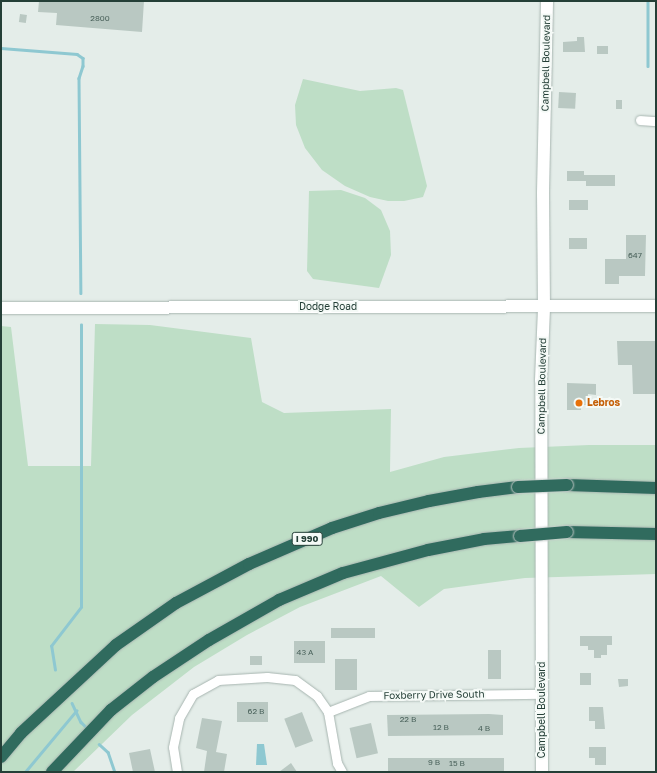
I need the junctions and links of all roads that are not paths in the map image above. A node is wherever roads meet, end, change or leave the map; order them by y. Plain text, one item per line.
1 (547, 1) edge
2 (640, 120) dead end
3 (656, 121) edge
4 (656, 306) edge
5 (544, 307) junction
6 (1, 308) edge
7 (656, 488) edge
8 (656, 534) edge
9 (543, 694) junction
10 (328, 712) junction
11 (1, 757) edge
12 (52, 772) edge
13 (177, 772) edge
14 (342, 772) edge
15 (542, 772) edge

1 - 5 main road, Campbell Boulevard
2 - 3 street
4 - 5 main road, Dodge Road
5 - 6 main road, Dodge Road
5 - 9 main road, Campbell Boulevard
7 - 11 highway, I 990, bridge
8 - 12 highway, bridge
9 - 10 street, Foxberry Drive South
9 - 15 main road, Campbell Boulevard
10 - 13 street
10 - 14 street

